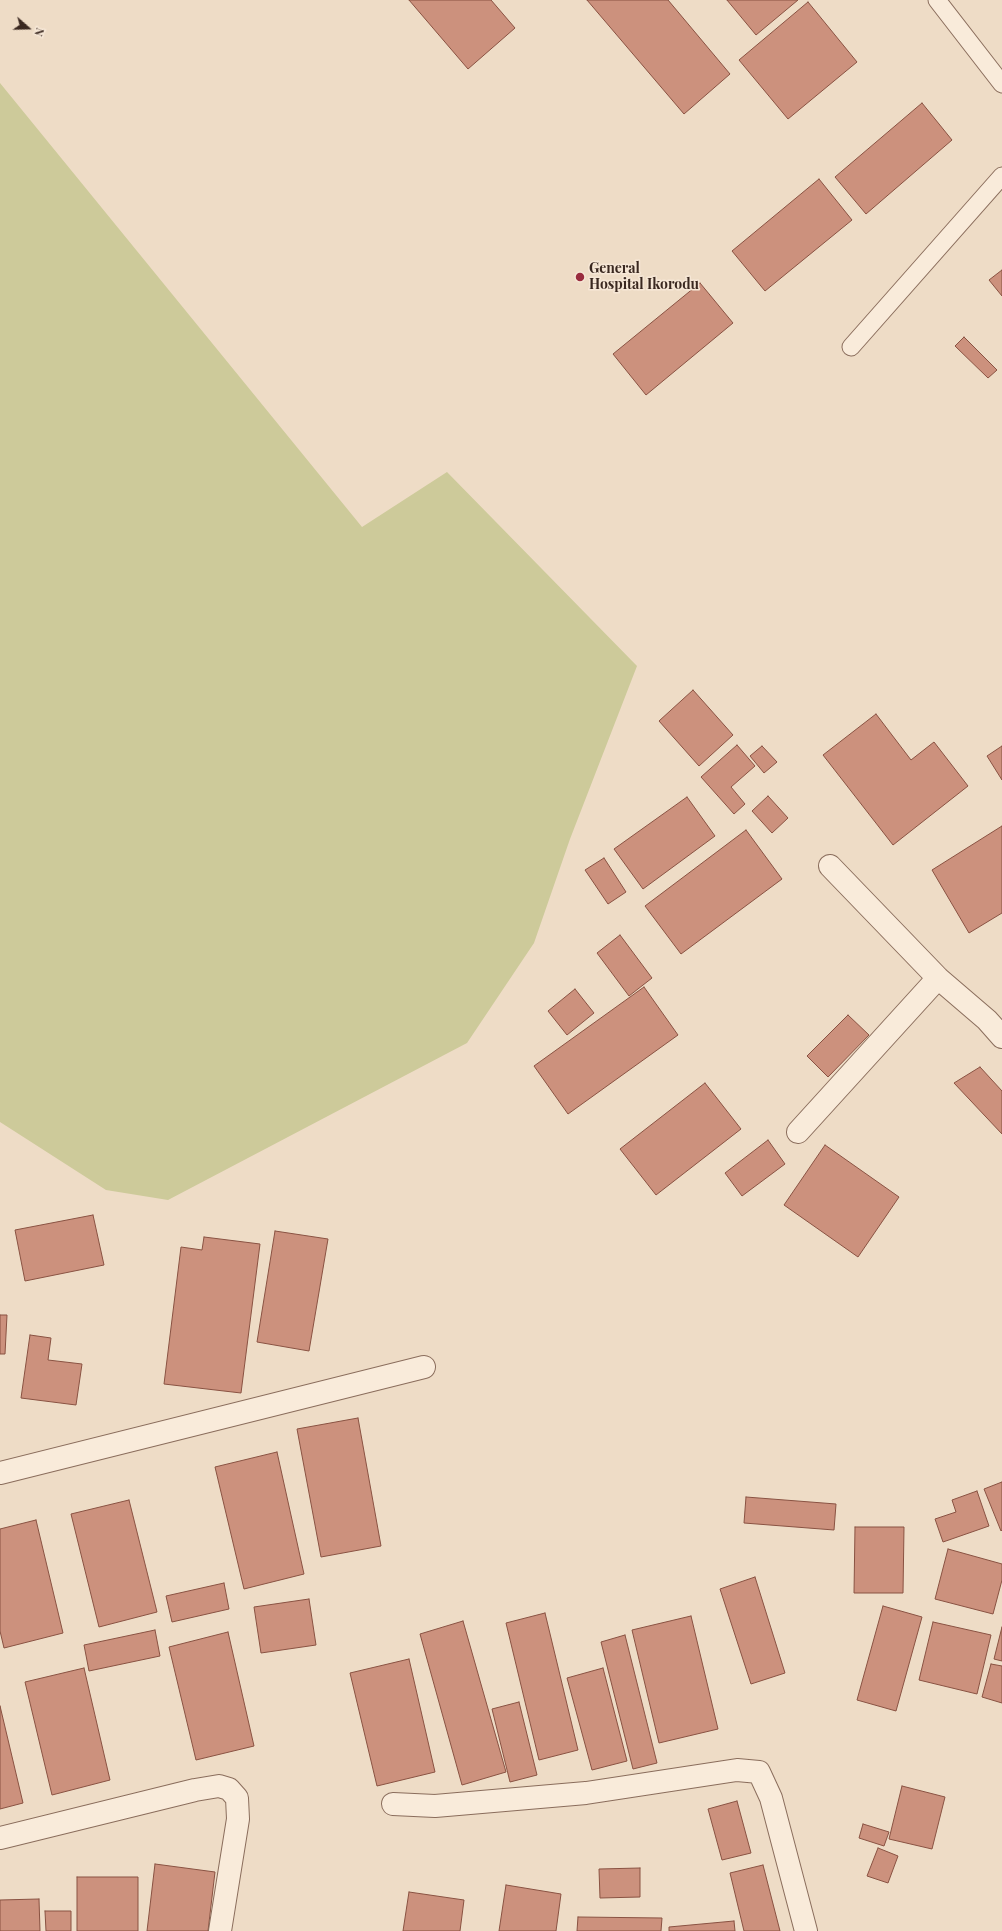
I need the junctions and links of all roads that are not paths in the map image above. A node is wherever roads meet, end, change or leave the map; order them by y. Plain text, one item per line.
1 (937, 0) edge
2 (1002, 84) edge
3 (1002, 176) edge
4 (851, 348) dead end
5 (830, 866) dead end
6 (938, 978) junction
7 (1002, 1037) edge
8 (798, 1132) dead end
9 (424, 1367) dead end
10 (0, 1473) edge
11 (393, 1804) dead end
12 (0, 1838) edge
13 (220, 1931) edge
14 (806, 1931) edge

1 - 2 lane
3 - 4 lane
5 - 6 street
6 - 7 street
6 - 8 street
9 - 10 street
11 - 14 street
12 - 13 street

